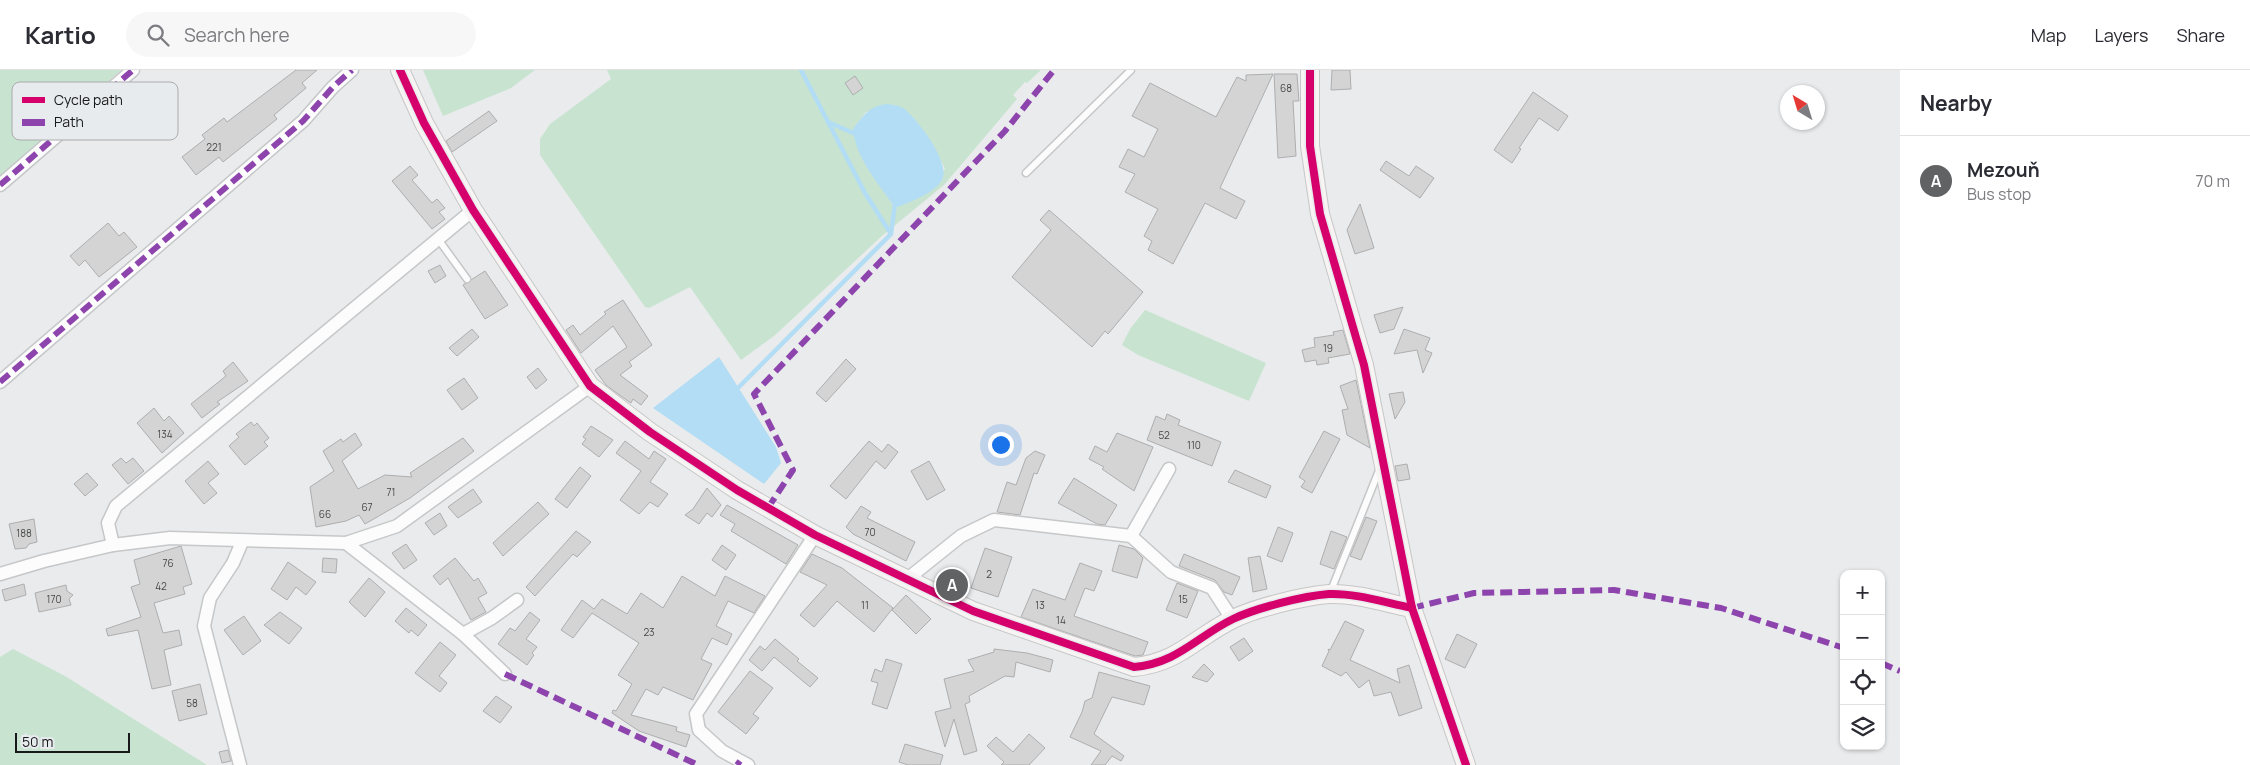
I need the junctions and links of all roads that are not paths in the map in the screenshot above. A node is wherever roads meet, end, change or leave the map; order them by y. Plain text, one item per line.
1 (134, 70) edge
2 (352, 70) edge
3 (400, 70) edge
4 (1131, 70) edge
5 (1310, 70) edge
6 (120, 82) edge
7 (52, 140) edge
8 (1026, 174) dead end
9 (0, 185) edge
10 (473, 210) junction
11 (438, 240) junction
12 (467, 278) dead end
13 (0, 382) edge
14 (590, 386) junction
15 (1382, 462) junction
16 (1169, 469) dead end
17 (815, 535) junction
18 (1131, 536) junction
19 (242, 542) junction
20 (346, 543) junction
21 (113, 545) junction
22 (0, 574) edge
23 (906, 580) junction
24 (1330, 594) junction
25 (517, 600) dead end
26 (1412, 608) junction
27 (1232, 619) junction
28 (463, 634) junction
29 (505, 674) dead end
30 (240, 765) edge
31 (748, 765) edge
32 (1466, 765) edge

1 - 6 street
2 - 13 street
3 - 10 street
4 - 8 lane
5 - 15 street
7 - 9 street
10 - 11 street
10 - 14 street
11 - 12 lane
11 - 21 street
14 - 17 street
14 - 20 street
15 - 24 lane
15 - 26 street
16 - 18 street
17 - 23 street
17 - 31 street
18 - 23 street
18 - 27 street
19 - 20 street
19 - 21 street
19 - 30 street
20 - 28 street
21 - 22 street
23 - 27 street
24 - 26 street
24 - 27 street
25 - 28 street
26 - 32 street
28 - 29 street

